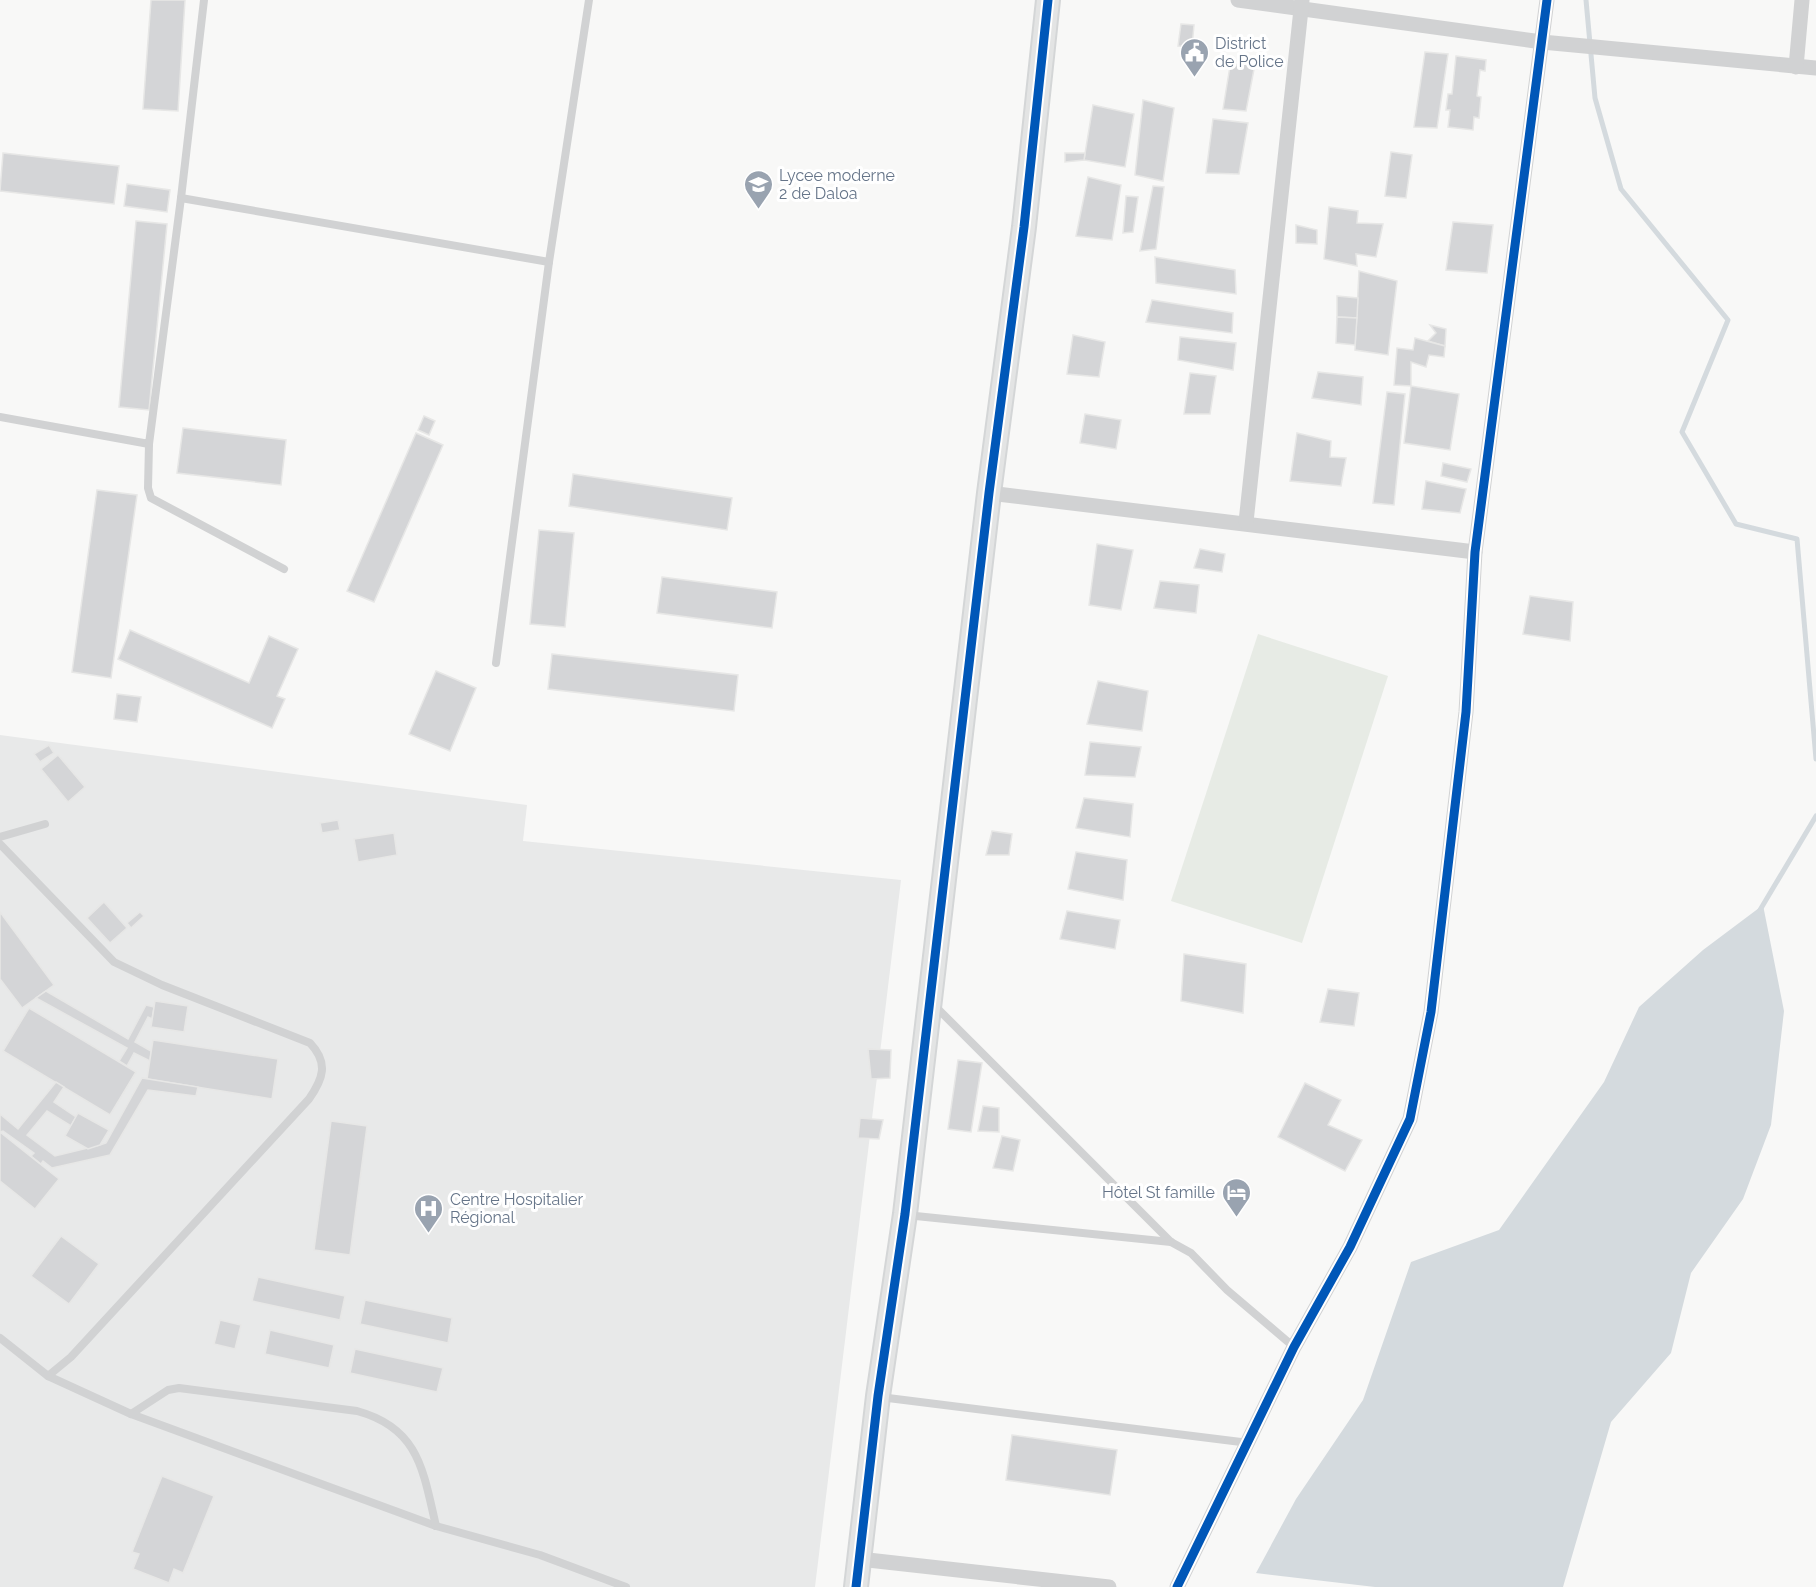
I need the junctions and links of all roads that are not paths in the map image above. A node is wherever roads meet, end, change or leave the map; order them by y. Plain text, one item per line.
1 (204, 0) edge
2 (590, 0) edge
3 (1048, 0) edge
4 (1238, 0) edge
5 (1547, 0) edge
6 (1802, 0) edge
7 (1301, 3) edge
8 (1542, 42) junction
9 (1796, 67) junction
10 (1816, 68) edge
11 (181, 198) junction
12 (549, 262) junction
13 (0, 417) edge
14 (148, 444) junction
15 (989, 493) junction
16 (1246, 522) junction
17 (1475, 552) junction
18 (284, 569) dead end
19 (496, 663) dead end
20 (45, 824) dead end
21 (0, 837) edge
22 (0, 844) edge
23 (930, 1001) junction
24 (905, 1214) junction
25 (1171, 1242) junction
26 (0, 1338) edge
27 (1294, 1347) junction
28 (48, 1376) junction
29 (879, 1396) junction
30 (131, 1414) junction
31 (1249, 1443) junction
32 (436, 1526) junction
33 (859, 1559) junction
34 (626, 1587) edge
35 (856, 1587) edge
36 (1109, 1587) edge
37 (1177, 1587) edge

1 - 11 lane
2 - 12 lane
3 - 15 street
4 - 7 street
5 - 8 street
6 - 9 street
7 - 8 street
7 - 16 street
8 - 9 street
8 - 17 street
9 - 10 street
11 - 12 lane
11 - 14 lane
12 - 19 lane
13 - 14 lane
14 - 18 lane
15 - 16 street
15 - 23 street
16 - 17 street
17 - 27 street
20 - 21 lane
22 - 28 lane
23 - 24 street
23 - 25 lane
24 - 25 lane
24 - 29 street
25 - 27 lane
26 - 28 lane
27 - 31 street
28 - 30 lane
29 - 31 lane
29 - 33 street
30 - 32 lane
30 - 32 lane
31 - 37 street
32 - 34 lane
33 - 35 street
33 - 36 street

